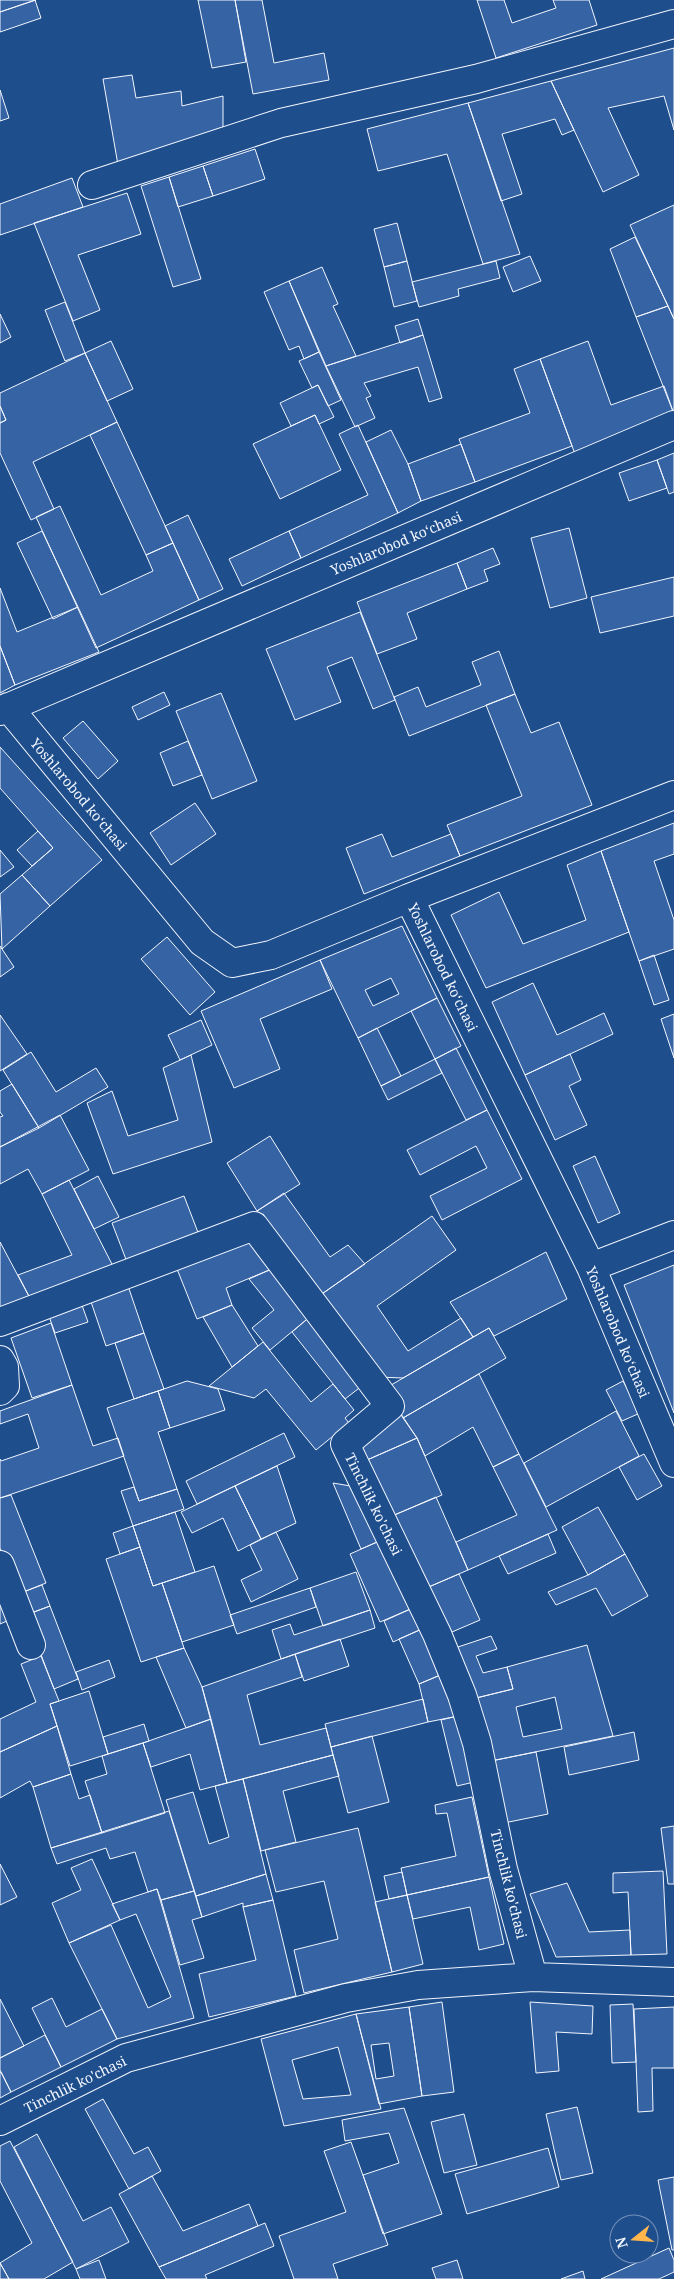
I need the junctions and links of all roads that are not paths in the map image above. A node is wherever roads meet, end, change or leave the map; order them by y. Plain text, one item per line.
1 (674, 24) edge
2 (92, 185) dead end
3 (674, 425) edge
4 (4, 709) edge
5 (674, 795) edge
6 (409, 898) junction
7 (674, 1236) edge
8 (591, 1267) junction
9 (0, 1322) edge
10 (0, 1360) edge
11 (0, 1391) edge
12 (674, 1463) edge
13 (0, 1565) edge
14 (31, 1645) dead end
15 (533, 1977) junction
16 (674, 1982) edge
17 (0, 2121) edge

1 - 2 street
3 - 4 street, Yoshlarobod koʻchasi
4 - 6 street, Yoshlarobod koʻchasi
5 - 6 street
6 - 8 street, Yoshlarobod koʻchasi
7 - 8 street
8 - 12 street, Yoshlarobod koʻchasi
9 - 15 street, Tinchlik ko'chasi
10 - 11 street
13 - 14 street
15 - 16 street, Tinchlik ko'chasi
15 - 17 street, Tinchlik ko'chasi

